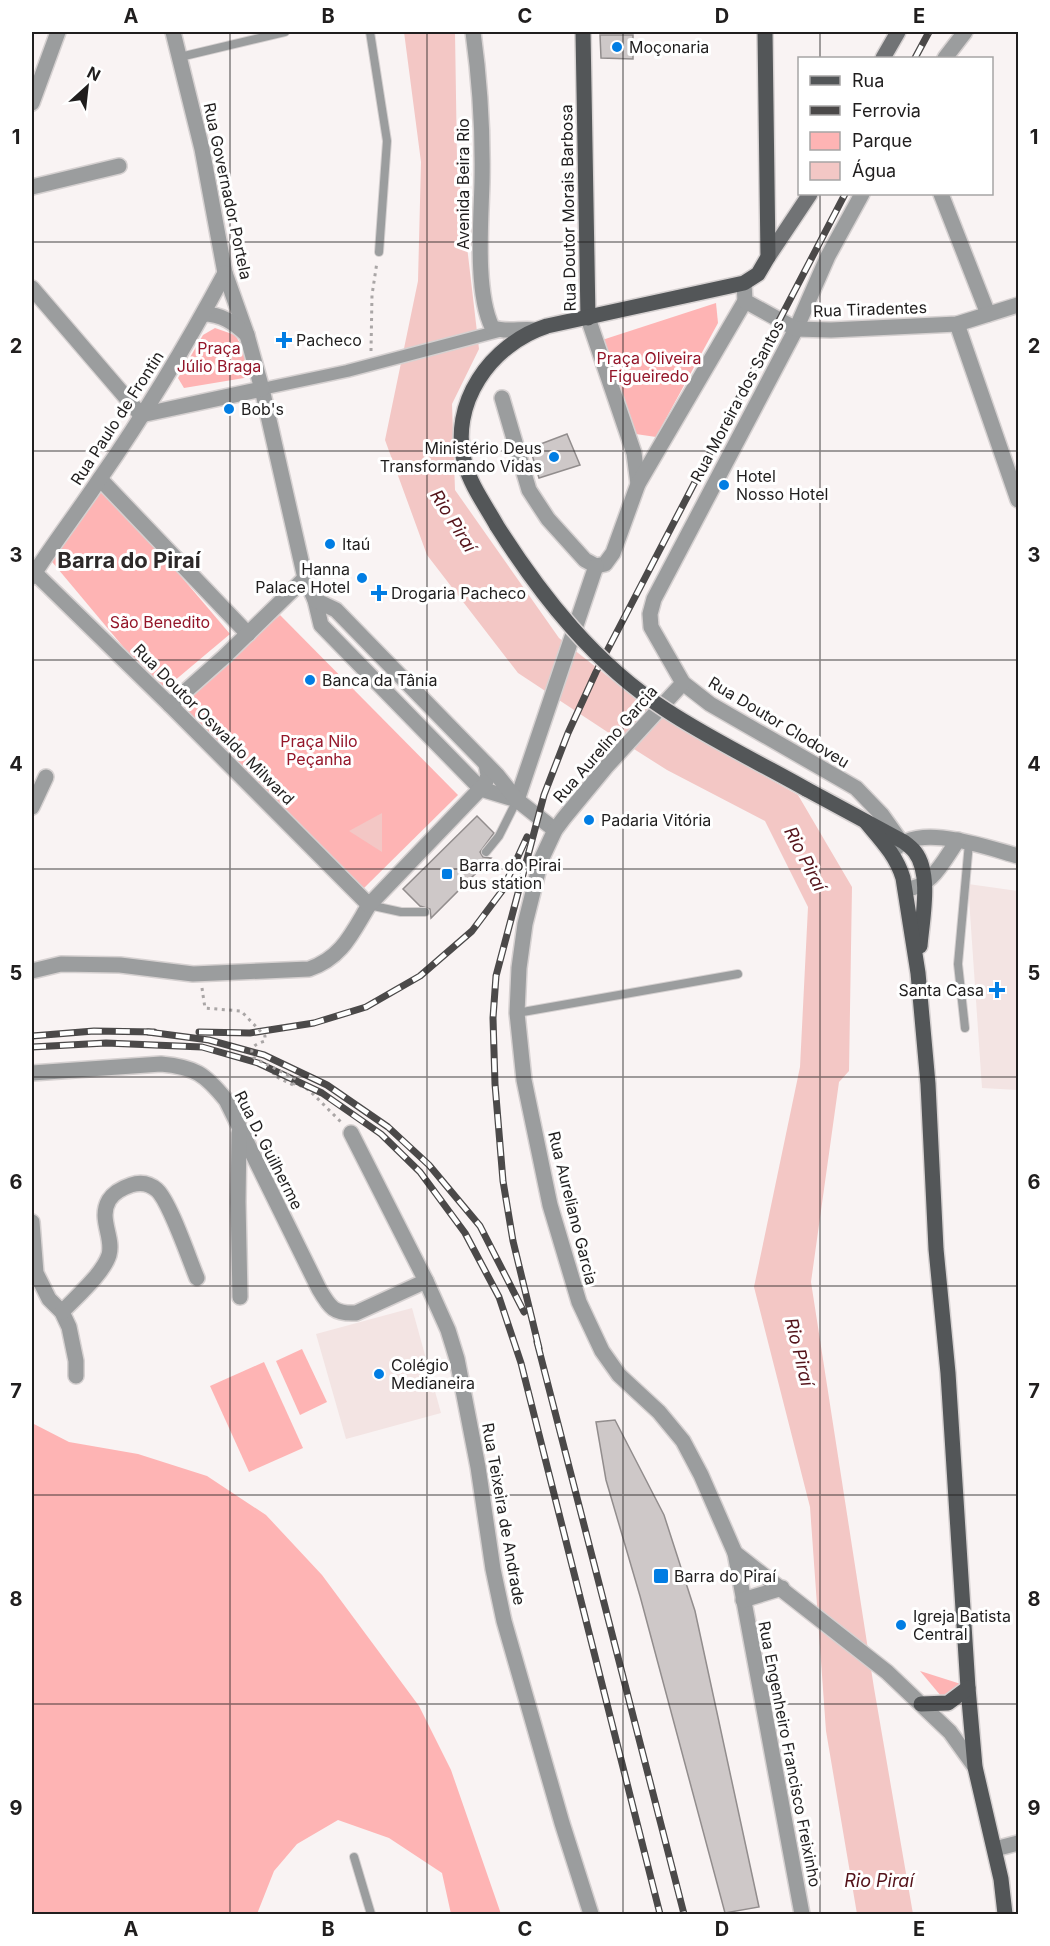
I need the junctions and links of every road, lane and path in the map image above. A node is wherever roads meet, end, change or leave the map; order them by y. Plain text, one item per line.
1 (58, 32) edge
2 (173, 32) edge
3 (285, 32) edge
4 (370, 32) edge
5 (474, 32) edge
6 (583, 32) edge
7 (765, 32) edge
8 (898, 32) edge
9 (965, 32) edge
10 (180, 57) junction
11 (884, 57) edge
12 (946, 57) edge
13 (32, 103) edge
14 (119, 166) dead end
15 (32, 187) edge
16 (809, 195) edge
17 (861, 195) edge
18 (941, 195) edge
19 (379, 252) joint
20 (768, 257) junction
21 (225, 273) junction
22 (744, 284) junction
23 (32, 288) edge
24 (745, 301) junction
25 (1018, 305) edge
26 (203, 314) junction
27 (988, 314) junction
28 (588, 318) junction
29 (957, 324) junction
30 (796, 329) junction
31 (536, 330) junction
32 (492, 332) junction
33 (247, 335) junction
34 (371, 355) dead end
35 (262, 389) junction
36 (502, 398) dead end
37 (141, 415) junction
38 (656, 452) junction
39 (633, 453) junction
40 (100, 479) junction
41 (638, 484) junction
42 (1018, 500) edge
43 (596, 566) junction
44 (32, 574) edge
45 (305, 578) junction
46 (315, 600) junction
47 (651, 627) joint
48 (248, 634) junction
49 (683, 683) junction
50 (170, 705) junction
51 (486, 764) junction
52 (46, 777) dead end
53 (481, 789) junction
54 (517, 800) junction
55 (32, 807) edge
56 (555, 830) junction
57 (963, 841) junction
58 (899, 845) junction
59 (486, 852) dead end
60 (1018, 856) edge
61 (925, 884) junction
62 (905, 888) junction
63 (369, 905) junction
64 (425, 912) dead end
65 (32, 971) edge
66 (918, 973) junction
67 (738, 974) dead end
68 (202, 995) dead end
69 (517, 1013) junction
70 (965, 1028) dead end
71 (32, 1072) edge
72 (239, 1130) junction
73 (351, 1133) joint
74 (32, 1222) edge
75 (197, 1278) dead end
76 (426, 1281) junction
77 (240, 1297) dead end
78 (62, 1312) junction
79 (76, 1376) dead end
80 (735, 1553) junction
81 (784, 1590) junction
82 (743, 1600) junction
83 (968, 1688) junction
84 (921, 1704) junction
85 (975, 1767) junction
86 (1018, 1843) edge
87 (995, 1849) junction
88 (354, 1857) dead end
89 (371, 1914) edge
90 (591, 1914) edge
91 (802, 1914) edge
92 (1005, 1914) edge

1 - 13 street
2 - 10 street, Rua Governador Portela
3 - 10 lane
4 - 19 lane
5 - 32 street, Avenida Beira Rio
6 - 28 main road, Rua Doutor Morais Barbosa
7 - 20 main road
8 - 11 main road
9 - 12 street
10 - 21 street, Rua Governador Portela
14 - 15 street
16 - 20 main road
17 - 30 street, Rua Moreira dos Santos
18 - 27 street
19 - 34 path
20 - 22 main road
21 - 26 street, Rua Paulo de Frontin
21 - 33 street, Rua Governador Portela
22 - 24 street
22 - 28 main road
23 - 37 street
24 - 30 street, Rua Tiradentes
24 - 38 street
25 - 27 street, Rua Tiradentes
26 - 33 street
26 - 37 street, Rua Paulo de Frontin
27 - 29 street, Rua Tiradentes
28 - 31 main road
28 - 39 street, Rua Doutor Morais Barbosa
29 - 30 street, Rua Tiradentes
29 - 42 street
30 - 47 street, Rua Moreira dos Santos
31 - 32 street
31 - 58 main road, bridge
32 - 35 street
33 - 35 street, Rua Governador Portela
35 - 37 street
35 - 45 street, Rua Governador Portela
36 - 43 street
37 - 40 street, Rua Paulo de Frontin
38 - 39 street
38 - 41 street
39 - 41 street, Rua Doutor Morais Barbosa
40 - 44 street, Rua Paulo de Frontin
40 - 48 street
41 - 43 street
43 - 54 street
44 - 50 street, Rua Doutor Oswaldo Milward
45 - 46 street, Rua Governador Portela
45 - 48 street
46 - 51 street
46 - 53 street, Rua Governador Portela
47 - 49 street, Rua Doutor Clodoveu
48 - 50 street
49 - 56 street, Rua Aurelino Garcia
49 - 58 street, Rua Doutor Clodoveu
50 - 63 street, Rua Doutor Oswaldo Milward
51 - 53 street
51 - 54 street
52 - 55 street
53 - 54 street
53 - 63 street
54 - 56 street
54 - 59 lane
56 - 69 street, Rua Aureliano Garcia
57 - 58 street
57 - 60 street
57 - 61 street
57 - 70 lane
58 - 61 main road
58 - 62 main road
61 - 62 street
61 - 66 main road
62 - 66 main road
63 - 64 lane
63 - 65 street
66 - 83 main road
67 - 69 lane
68 - 73 path, bridge
69 - 80 street, Rua Aureliano Garcia
71 - 72 street, Rua D. Guilherme
72 - 76 street, Rua D. Guilherme
72 - 77 street
73 - 76 street, Rua Teixeira de Andrade
74 - 78 street
75 - 78 street
76 - 90 street, Rua Teixeira de Andrade
78 - 79 street
80 - 81 street
80 - 82 street, Rua Engenheiro Francisco Freixinho
81 - 82 street
81 - 84 street
82 - 91 street, Rua Engenheiro Francisco Freixinho
83 - 84 main road
83 - 85 main road
84 - 85 street
85 - 87 main road
86 - 87 street
87 - 92 main road
88 - 89 lane

